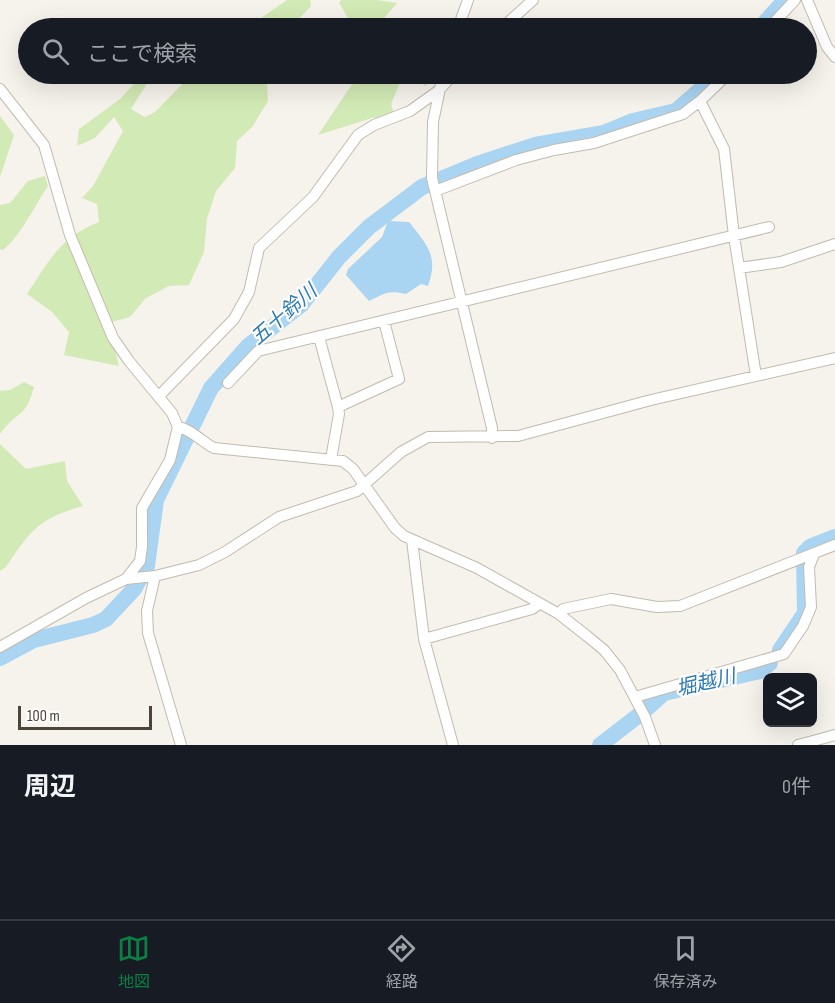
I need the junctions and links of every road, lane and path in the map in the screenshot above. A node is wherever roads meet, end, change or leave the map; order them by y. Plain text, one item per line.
1 (468, 0) edge
2 (533, 0) edge
3 (795, 0) edge
4 (807, 0) edge
5 (462, 18) edge
6 (513, 18) edge
7 (778, 18) edge
8 (815, 18) edge
9 (817, 24) edge
10 (835, 57) edge
11 (440, 84) edge
12 (445, 84) edge
13 (718, 84) edge
14 (0, 89) edge
15 (438, 91) junction
16 (700, 101) junction
17 (433, 185) junction
18 (769, 226) dead end
19 (734, 236) junction
20 (835, 244) edge
21 (739, 268) junction
22 (460, 302) junction
23 (384, 321) junction
24 (319, 337) junction
25 (835, 358) edge
26 (756, 376) junction
27 (228, 383) dead end
28 (159, 396) junction
29 (338, 407) junction
30 (182, 428) junction
31 (492, 438) junction
32 (331, 459) junction
33 (366, 486) junction
34 (412, 540) junction
35 (835, 545) edge
36 (806, 557) junction
37 (152, 576) junction
38 (130, 579) junction
39 (539, 604) junction
40 (559, 614) junction
41 (424, 639) junction
42 (0, 646) edge
43 (635, 697) junction
44 (835, 735) edge
45 (181, 745) edge
46 (453, 745) edge
47 (655, 745) edge
48 (798, 745) edge

1 - 5 street
2 - 6 street
3 - 7 street
4 - 8 street
9 - 10 street
11 - 15 street
12 - 15 street
13 - 16 street
14 - 28 street
15 - 17 street
15 - 28 street
16 - 17 street
16 - 19 street
17 - 22 street
18 - 19 street
19 - 21 street
19 - 22 street
20 - 21 street
21 - 26 street
22 - 23 street
22 - 31 street
23 - 24 street
23 - 29 street
24 - 27 street
24 - 29 street
25 - 26 street
26 - 31 street
28 - 30 street
29 - 32 street
30 - 32 street
30 - 38 street
31 - 33 street
32 - 33 street
33 - 34 street
33 - 37 street
34 - 39 street
34 - 41 street
35 - 36 street
36 - 40 street
36 - 43 street
37 - 38 street
37 - 45 street
38 - 42 street
39 - 40 street
39 - 41 street
40 - 43 street
41 - 46 street
43 - 47 street
44 - 48 street

